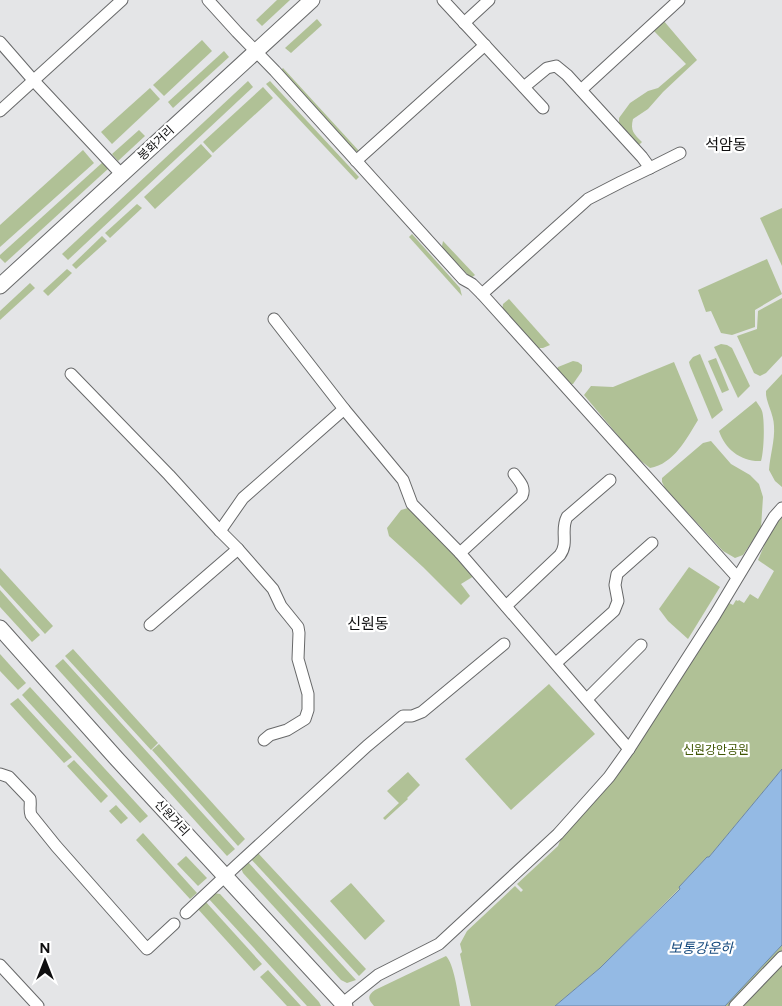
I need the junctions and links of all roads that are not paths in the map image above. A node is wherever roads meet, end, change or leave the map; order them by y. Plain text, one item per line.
1 (122, 0) edge
2 (208, 0) edge
3 (312, 0) edge
4 (443, 0) edge
5 (489, 0) edge
6 (680, 0) edge
7 (464, 23) junction
8 (0, 42) edge
9 (485, 45) junction
10 (256, 51) junction
11 (34, 80) junction
12 (524, 87) junction
13 (581, 90) junction
14 (543, 108) dead end
15 (0, 111) edge
16 (680, 153) dead end
17 (356, 161) junction
18 (650, 168) junction
19 (122, 175) junction
20 (0, 286) edge
21 (482, 294) junction
22 (274, 319) dead end
23 (71, 374) dead end
24 (344, 409) junction
25 (514, 474) dead end
26 (610, 480) dead end
27 (782, 508) edge
28 (220, 531) junction
29 (652, 543) dead end
30 (238, 549) junction
31 (460, 553) junction
32 (737, 577) junction
33 (506, 606) junction
34 (150, 625) dead end
35 (0, 628) edge
36 (504, 644) dead end
37 (641, 645) dead end
38 (556, 664) junction
39 (587, 699) junction
40 (264, 740) dead end
41 (629, 749) junction
42 (0, 774) edge
43 (226, 876) junction
44 (186, 913) dead end
45 (174, 924) dead end
46 (782, 957) edge
47 (0, 965) edge
48 (344, 1005) edge
49 (38, 1006) edge
50 (735, 1006) edge

1 - 11 street
2 - 10 street
3 - 10 main road, 봉화거리
4 - 7 street
5 - 7 street
6 - 13 street
7 - 9 street
8 - 11 street
9 - 12 street
9 - 17 street
10 - 17 street
10 - 19 main road, 봉화거리
11 - 15 street
11 - 19 street
12 - 13 street
12 - 14 street
13 - 18 street
16 - 18 street
17 - 21 street
18 - 21 street
19 - 20 main road, 봉화거리
21 - 32 street
22 - 24 street
23 - 28 street
24 - 28 street
24 - 31 street
25 - 31 street
26 - 33 street
27 - 32 street
28 - 30 street
29 - 38 street
30 - 34 street
30 - 40 street
31 - 33 street
32 - 41 street
33 - 38 street
35 - 43 main road, 신원거리
36 - 43 street
37 - 39 street
38 - 39 street
39 - 41 street
41 - 48 street
42 - 45 street
43 - 44 street
43 - 48 main road, 신원거리
46 - 50 street
47 - 49 street

